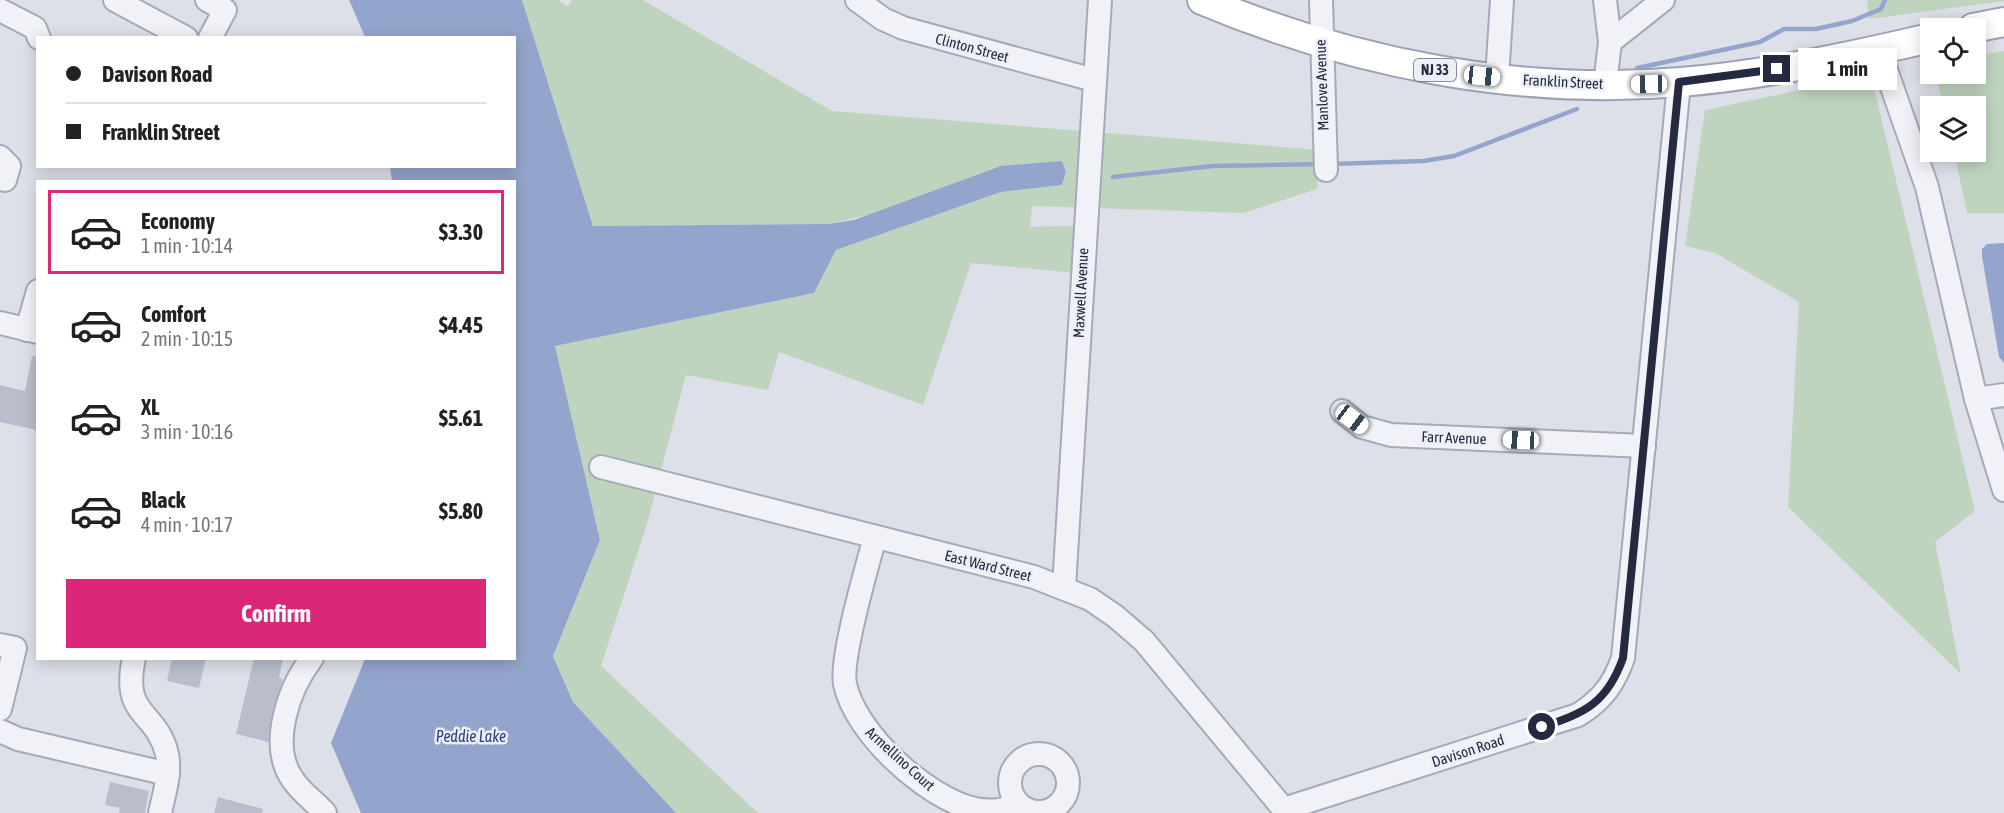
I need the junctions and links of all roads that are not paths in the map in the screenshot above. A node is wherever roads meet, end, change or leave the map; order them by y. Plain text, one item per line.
1 (115, 0) edge
2 (207, 0) edge
3 (857, 0) edge
4 (1100, 0) edge
5 (1202, 0) edge
6 (1321, 0) edge
7 (1502, 0) edge
8 (1605, 0) edge
9 (1663, 0) edge
10 (0, 10) edge
11 (2004, 22) edge
12 (1986, 25) edge
13 (38, 36) edge
14 (182, 36) edge
15 (211, 36) edge
16 (1920, 40) edge
17 (1610, 42) junction
18 (1320, 43) junction
19 (1879, 50) junction
20 (1497, 78) junction
21 (1094, 80) junction
22 (1679, 82) junction
23 (1605, 84) junction
24 (0, 157) edge
25 (1325, 162) dead end
26 (6, 180) dead end
27 (36, 304) edge
28 (0, 323) edge
29 (32, 331) edge
30 (2004, 395) edge
31 (1976, 399) junction
32 (1342, 411) dead end
33 (1644, 446) junction
34 (602, 467) dead end
35 (2004, 489) edge
36 (875, 537) junction
37 (1064, 587) junction
38 (0, 645) edge
39 (134, 660) edge
40 (311, 660) edge
41 (0, 709) edge
42 (0, 730) edge
43 (168, 774) junction
44 (1019, 806) dead end
45 (1285, 811) edge
46 (160, 813) edge
47 (325, 813) edge

1 - 14 street
2 - 15 street
3 - 21 street, Clinton Street
4 - 21 street, Maxwell Avenue
5 - 18 main road, Franklin Street / NJ 33
6 - 18 street, Manlove Avenue
7 - 20 street
8 - 17 street
9 - 17 street
10 - 13 street
11 - 12 main road
16 - 19 main road, Franklin Street / NJ 33
17 - 23 street
18 - 20 main road, Franklin Street / NJ 33
18 - 25 street, Manlove Avenue
19 - 22 main road, Franklin Street / NJ 33
19 - 31 street
20 - 23 main road, Franklin Street / NJ 33
21 - 37 street, Maxwell Avenue
22 - 23 main road, Franklin Street / NJ 33
22 - 33 street, Davison Road
24 - 26 street
27 - 29 street
28 - 29 street
30 - 31 street
31 - 35 street
32 - 33 street, Farr Avenue
33 - 45 street, Davison Road
34 - 36 street, East Ward Street
36 - 37 street, East Ward Street
36 - 44 street, Armellino Court
37 - 45 street, East Ward Street
38 - 41 street
39 - 43 street
40 - 47 street
42 - 43 street
43 - 46 street

